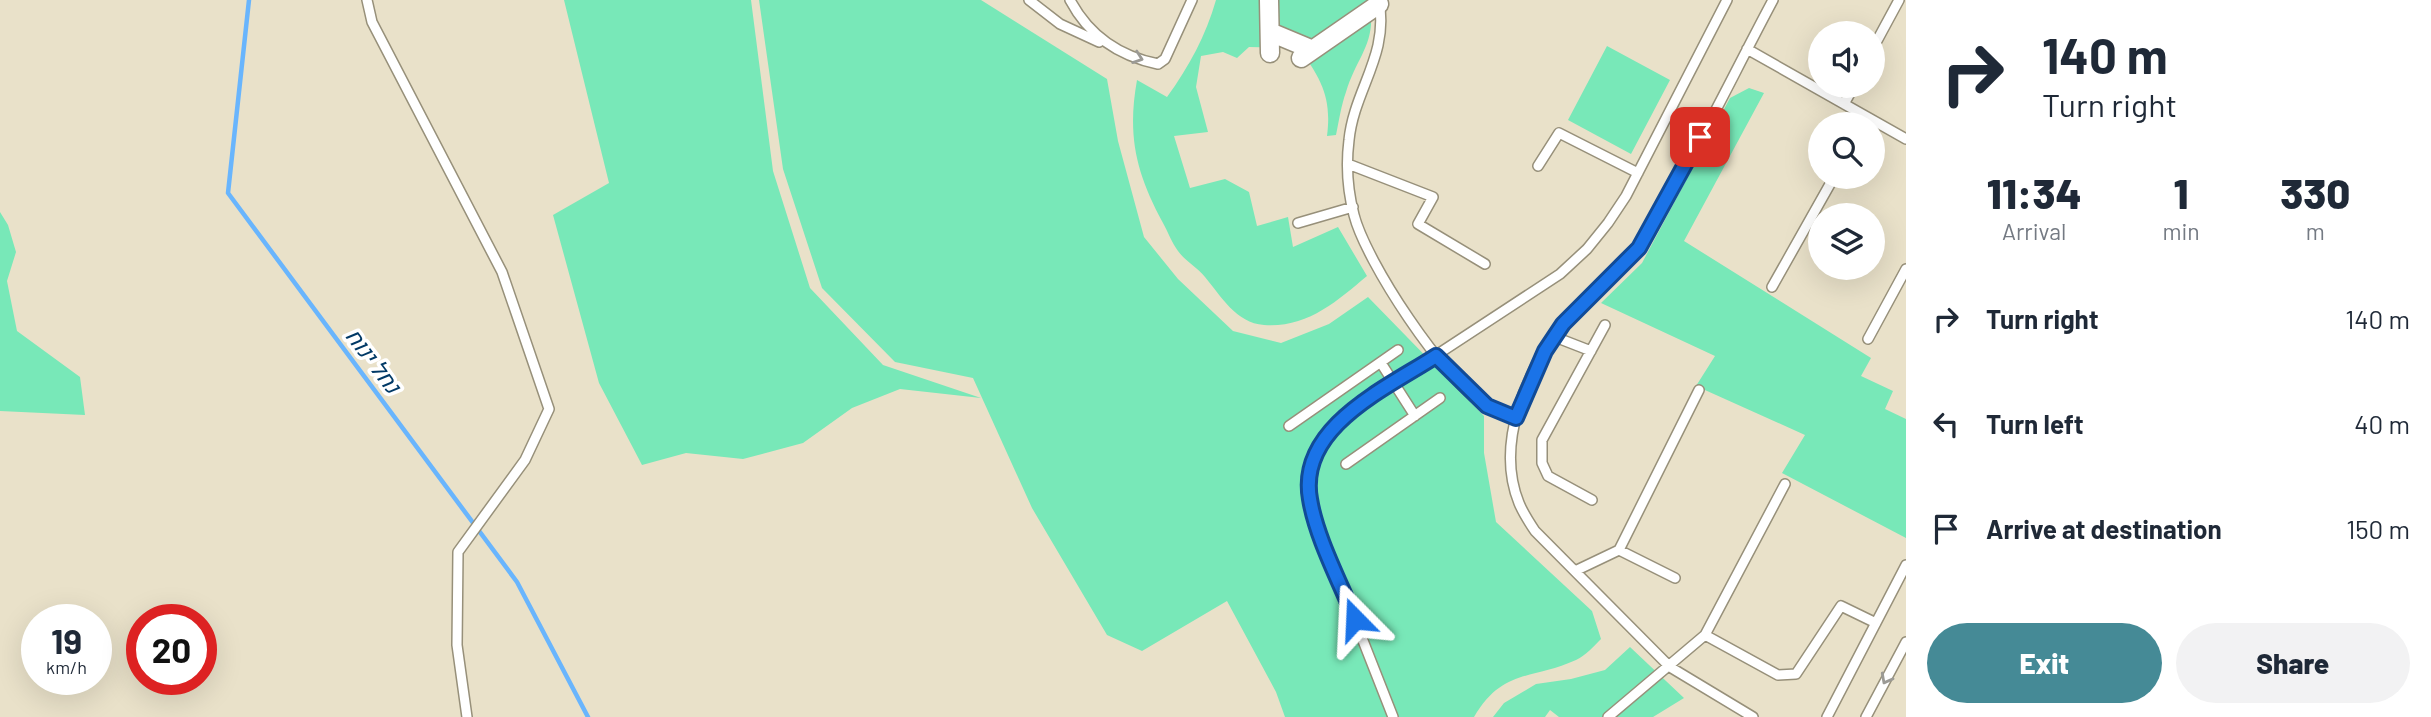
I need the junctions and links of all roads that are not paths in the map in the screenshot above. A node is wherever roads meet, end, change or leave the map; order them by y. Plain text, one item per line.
1 (367, 0) edge
2 (1029, 0) edge
3 (1070, 0) edge
4 (1192, 0) edge
5 (1269, 0) edge
6 (1727, 0) edge
7 (1773, 0) edge
8 (1899, 0) edge
9 (1379, 2) edge
10 (1885, 26) edge
11 (1270, 32) junction
12 (1107, 46) junction
13 (1747, 49) junction
14 (1270, 52) dead end
15 (1847, 98) edge
16 (1844, 104) junction
17 (1854, 112) edge
18 (1885, 130) edge
19 (1906, 139) edge
20 (1348, 164) junction
21 (1538, 166) dead end
22 (1638, 173) junction
23 (1827, 189) edge
24 (1353, 207) junction
25 (1298, 223) dead end
26 (1486, 264) dead end
27 (1906, 269) edge
28 (1772, 286) dead end
29 (1605, 325) dead end
30 (1555, 337) junction
31 (1868, 339) dead end
32 (1398, 350) dead end
33 (1591, 351) junction
34 (1436, 356) junction
35 (1381, 363) junction
36 (1394, 383) junction
37 (1699, 390) dead end
38 (1440, 398) dead end
39 (1415, 416) junction
40 (1516, 418) junction
41 (1289, 426) dead end
42 (1346, 464) dead end
43 (1785, 484) dead end
44 (1592, 500) dead end
45 (1619, 550) junction
46 (1906, 565) edge
47 (1575, 571) junction
48 (1675, 578) dead end
49 (1876, 623) junction
50 (1705, 635) junction
51 (1906, 642) edge
52 (1670, 667) junction
53 (467, 717) edge
54 (1393, 717) edge
55 (1608, 717) edge
56 (1753, 717) edge
57 (1827, 717) edge
58 (1866, 717) edge

1 - 53 lane
2 - 12 lane
3 - 12 lane
12 -> 4 lane
5 - 11 street
6 - 22 lane
7 - 13 lane
8 - 10 lane
9 - 11 street
9 - 20 lane
11 - 14 street
13 - 16 lane
13 - 30 lane
15 - 16 lane
16 - 17 lane
18 - 19 lane
20 - 24 lane
20 - 26 lane
21 - 22 lane
22 - 34 lane
23 - 28 lane
24 - 25 lane
24 - 34 lane
27 - 31 lane
29 - 33 lane
30 - 33 lane
30 - 40 lane
32 - 35 lane
33 - 44 lane
34 - 36 lane
34 - 40 lane
35 - 36 lane
35 - 41 lane
36 - 39 lane
36 - 54 lane
37 - 45 lane
38 - 39 lane
39 - 42 lane
40 - 47 lane
43 - 50 lane
45 - 47 lane
45 - 48 lane
46 - 49 lane
47 - 52 lane
49 - 50 lane
49 - 57 lane
50 - 52 lane
51 -> 58 lane
52 - 55 lane
52 - 56 lane

